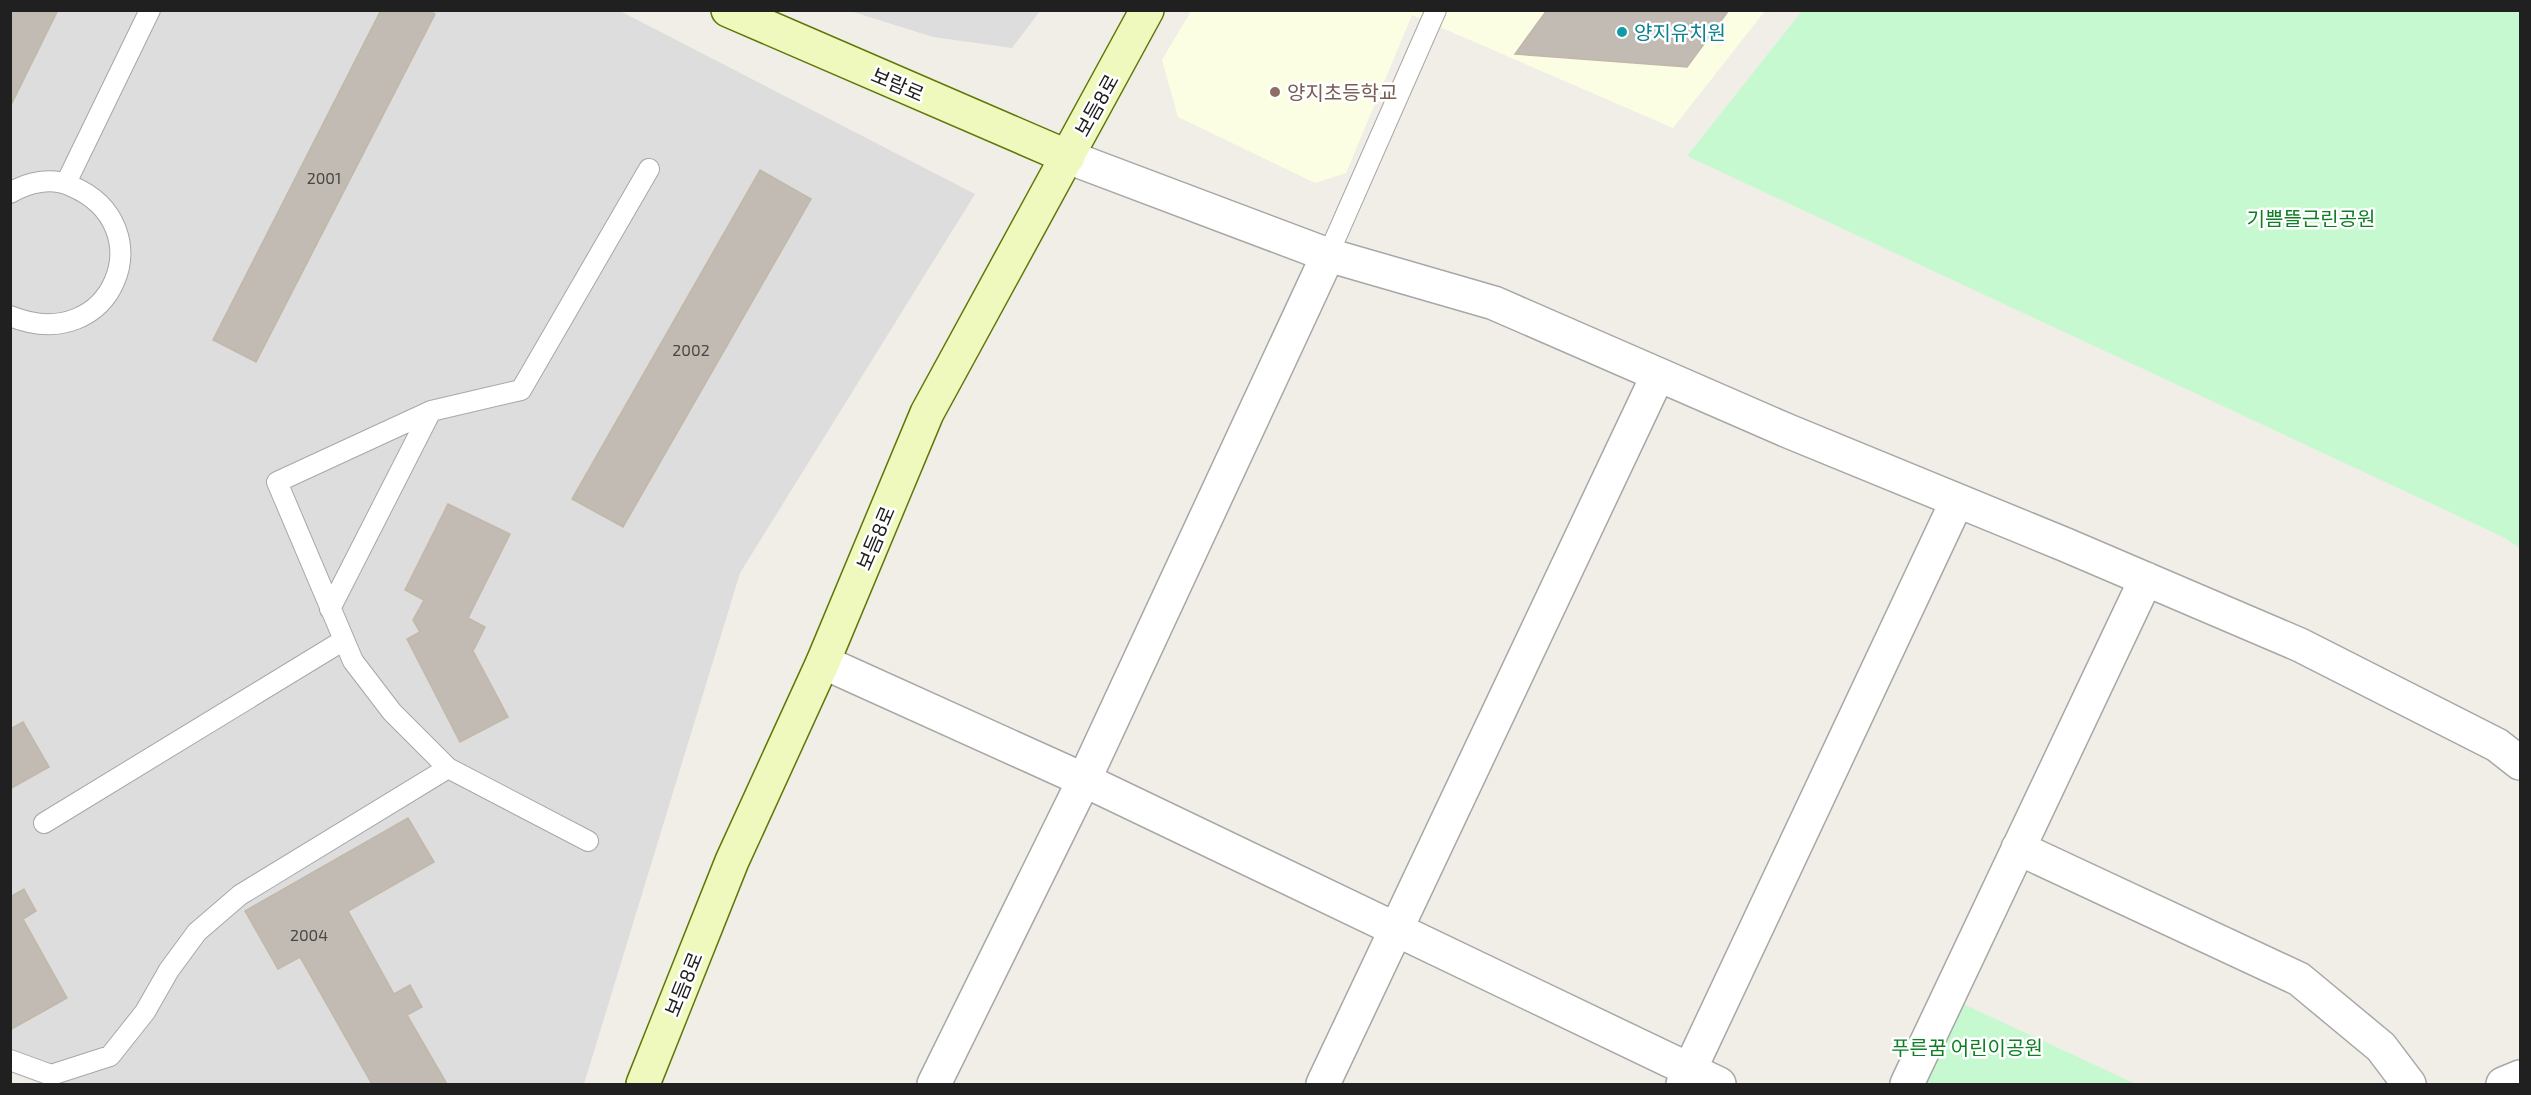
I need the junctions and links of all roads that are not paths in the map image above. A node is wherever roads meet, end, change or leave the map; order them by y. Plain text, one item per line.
1 (150, 10) edge
2 (728, 10) edge
3 (1148, 10) edge
4 (1436, 10) edge
5 (1068, 157) junction
6 (649, 170) dead end
7 (66, 183) junction
8 (10, 193) edge
9 (1328, 255) junction
10 (10, 316) edge
11 (1658, 375) junction
12 (431, 411) junction
13 (1957, 501) junction
14 (2146, 579) junction
15 (330, 609) junction
16 (344, 640) junction
17 (823, 662) junction
18 (2520, 763) edge
19 (448, 768) junction
20 (1084, 780) junction
21 (44, 823) dead end
22 (588, 842) dead end
23 (2018, 848) junction
24 (1396, 929) junction
25 (10, 1060) edge
26 (1686, 1077) edge
27 (2520, 1077) edge
28 (643, 1084) edge
29 (934, 1084) edge
30 (1323, 1084) edge
31 (1719, 1084) edge
32 (1907, 1084) edge
33 (2409, 1084) edge
34 (2503, 1084) edge

1 - 7 lane
2 - 5 street, 보람로
3 - 5 street, 보듬8로
4 - 9 lane
5 - 9 street
5 - 17 street, 보듬8로
6 - 12 lane
7 - 8 lane
7 - 10 lane
9 - 11 street
9 - 20 street
11 - 13 street
11 - 24 street
12 - 15 lane
12 - 15 lane
13 - 14 street
13 - 26 street
14 - 18 street
14 - 23 street
15 - 16 lane
16 - 19 lane
16 - 21 lane
17 - 20 street
17 - 28 street, 보듬8로
19 - 22 lane
19 - 25 lane
20 - 24 street
20 - 29 street
23 - 32 street
23 - 33 street
24 - 26 street
24 - 30 street
26 - 31 street
27 - 34 street

